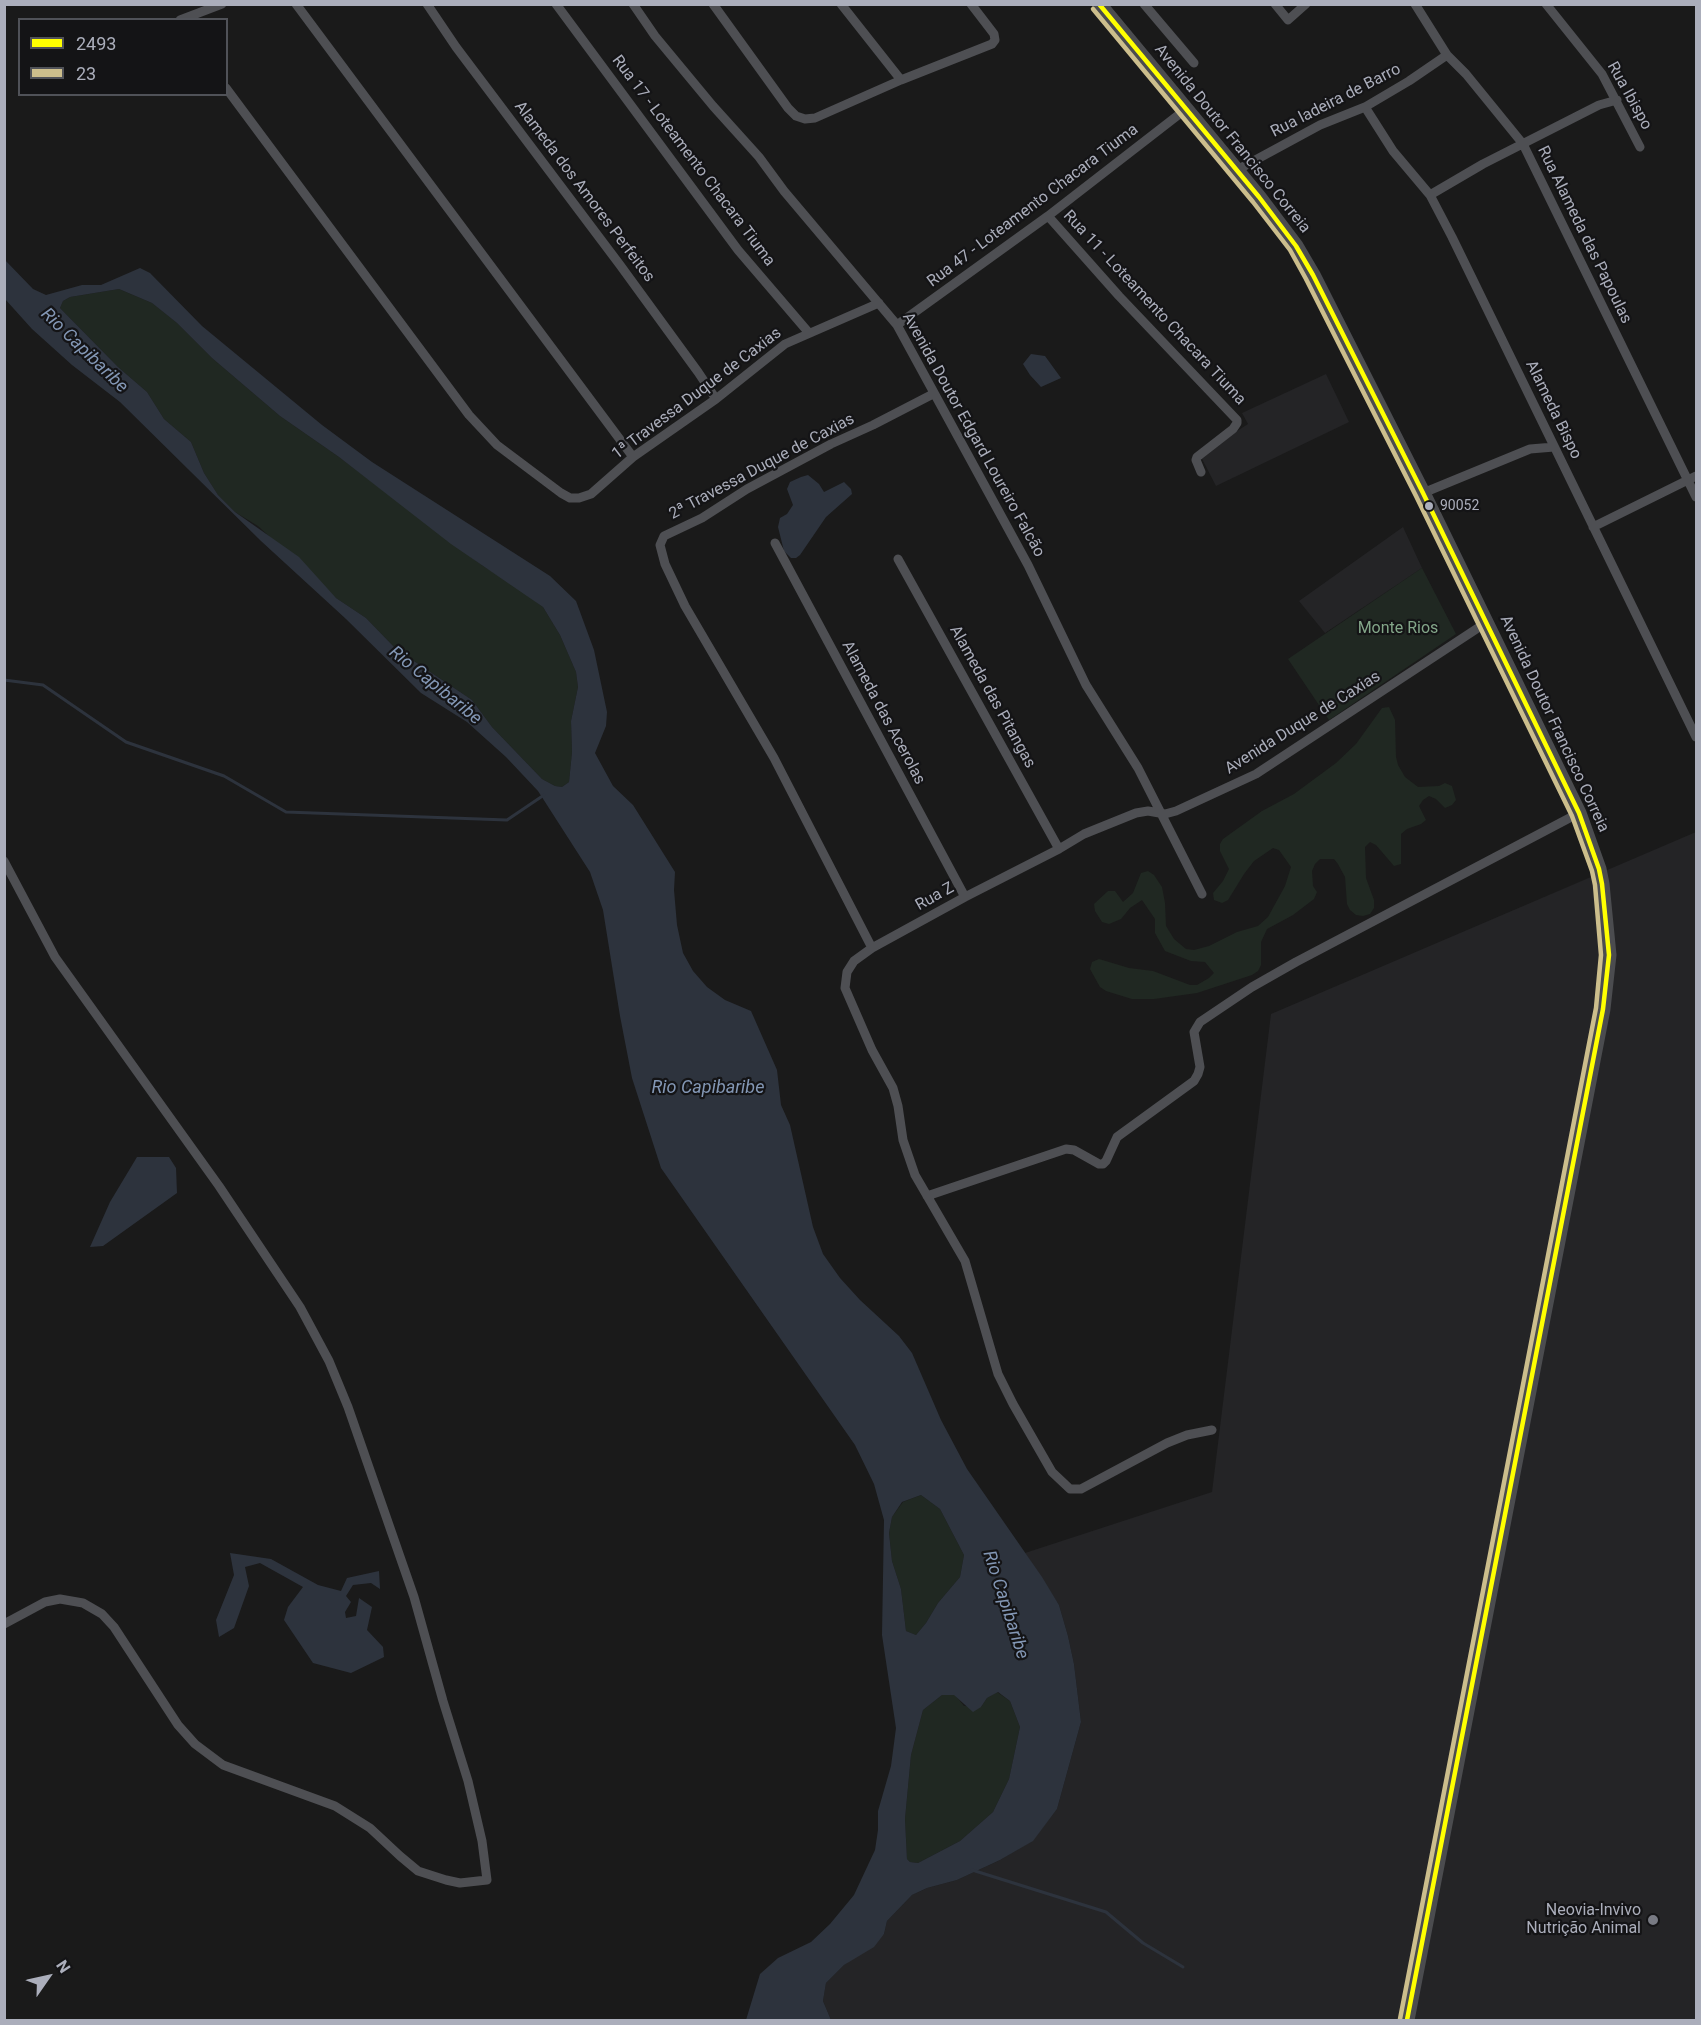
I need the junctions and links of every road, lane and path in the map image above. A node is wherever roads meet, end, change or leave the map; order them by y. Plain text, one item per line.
1 (222, 4) edge
2 (296, 4) edge
3 (427, 4) edge
4 (556, 4) edge
5 (633, 4) edge
6 (713, 4) edge
7 (841, 4) edge
8 (971, 4) edge
9 (1099, 4) edge
10 (1144, 4) edge
11 (1275, 4) edge
12 (1306, 4) edge
13 (1546, 4) edge
14 (1421, 6) edge
15 (185, 18) edge
16 (1447, 55) junction
17 (1194, 63) dead end
18 (901, 80) junction
19 (228, 91) edge
20 (1617, 100) junction
21 (1365, 107) junction
22 (1186, 109) junction
23 (1523, 144) junction
24 (1640, 147) dead end
25 (1237, 170) junction
26 (1430, 195) junction
27 (1048, 216) junction
28 (879, 303) junction
29 (897, 325) junction
30 (808, 333) junction
31 (933, 394) junction
32 (716, 399) junction
33 (1554, 447) junction
34 (633, 457) junction
35 (1201, 472) dead end
36 (1692, 478) edge
37 (1423, 494) junction
38 (1696, 497) edge
39 (1593, 526) junction
40 (775, 543) dead end
41 (898, 559) dead end
42 (1487, 622) junction
43 (1696, 737) edge
44 (1579, 813) junction
45 (1161, 814) junction
46 (1059, 849) junction
47 (4, 861) edge
48 (1202, 894) dead end
49 (965, 897) junction
50 (872, 948) junction
51 (927, 1196) junction
52 (1212, 1430) dead end
53 (4, 1624) edge
54 (1407, 2020) edge

1 - 15 street
2 - 34 street
3 - 32 street, Alameda dos Amores Perfeitos
4 - 30 street, Rua 17 - Loteamento Chacara Tiuma
5 - 28 street, Avenida Doutor Edgard Loureiro Falcão
6 - 18 street
7 - 18 street
8 - 18 street
9 - 22 main road, Avenida Doutor Francisco Correia
10 - 17 street
11 - 12 street
13 - 20 street, Rua Ibispo
14 - 16 street, Rua Alameda das Papoulas
16 - 21 street, Rua ladeira de Barro
16 - 23 street, Rua Alameda das Papoulas
19 - 34 street, 1ª Travessa Duque de Caxias
20 - 23 street
20 - 24 street, Rua Ibispo
21 - 25 street, Rua ladeira de Barro
21 - 26 street, Alameda Bispo
22 - 25 main road, Avenida Doutor Francisco Correia
22 - 27 street, Rua 47 - Loteamento Chacara Tiuma
23 - 26 street
23 - 36 street, Rua Alameda das Papoulas
25 - 37 main road, Avenida Doutor Francisco Correia
26 - 33 street, Alameda Bispo
27 - 29 street, Rua 47 - Loteamento Chacara Tiuma
27 - 35 street, Rua 11 - Loteamento Chacara Tiuma
28 - 29 street, Avenida Doutor Edgard Loureiro Falcão
28 - 30 street, 1ª Travessa Duque de Caxias
29 - 31 street, Avenida Doutor Edgard Loureiro Falcão
30 - 32 street, 1ª Travessa Duque de Caxias
31 - 45 street, Avenida Doutor Edgard Loureiro Falcão
31 - 50 street, 2ª Travessa Duque de Caxias
32 - 34 street, 1ª Travessa Duque de Caxias
33 - 37 street
33 - 39 street, Alameda Bispo
36 - 38 street, Rua Alameda das Papoulas
36 - 39 street
37 - 42 main road, Avenida Doutor Francisco Correia
39 - 43 street, Alameda Bispo
40 - 49 street, Alameda das Acerolas
41 - 46 street, Alameda das Pitangas
42 - 44 main road, Avenida Doutor Francisco Correia
42 - 45 street, Avenida Duque de Caxias
44 - 51 street
44 - 54 main road, Avenida Doutor Francisco Correia
45 - 46 street, Avenida Duque de Caxias
45 - 48 street, Avenida Doutor Edgard Loureiro Falcão
46 - 49 street, Rua Z
47 - 53 street
49 - 50 street, Rua Z
50 - 51 street, Rua Z
51 - 52 street

